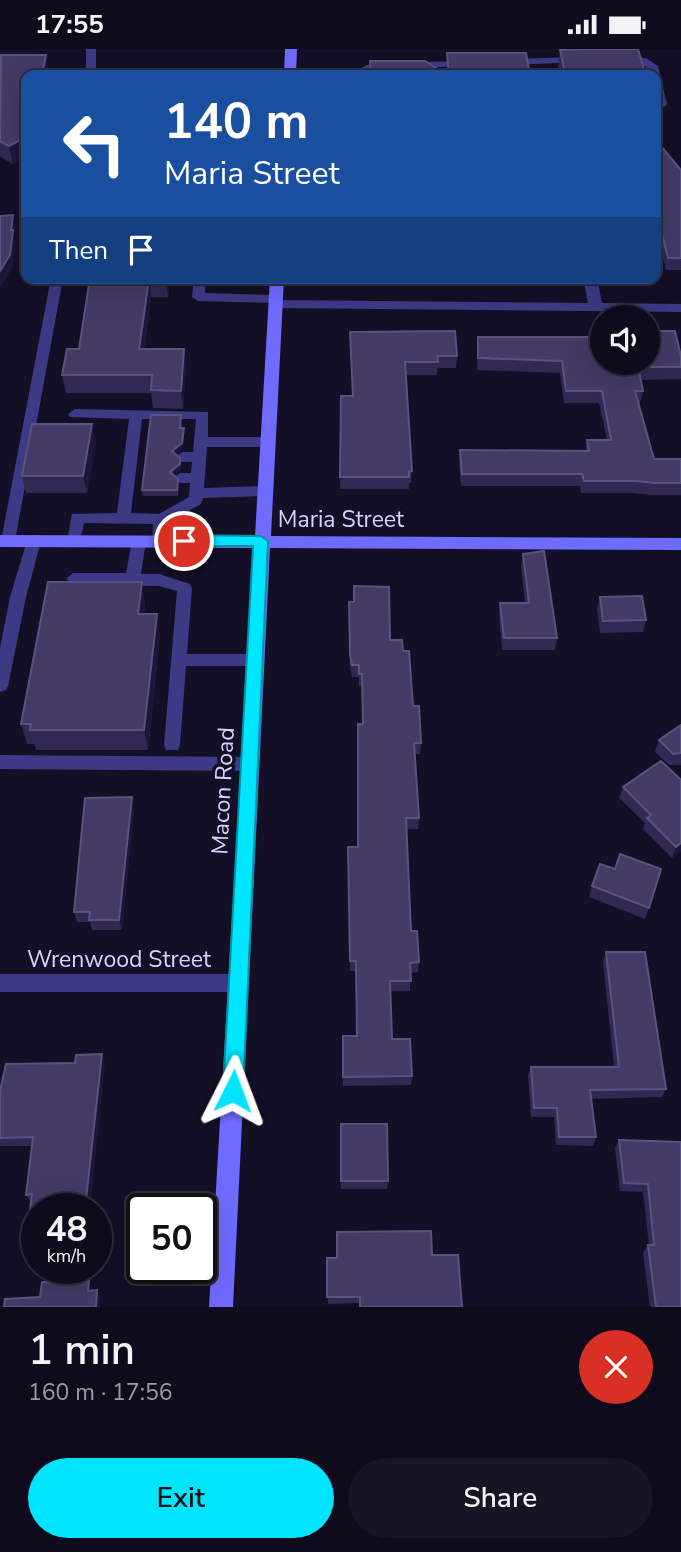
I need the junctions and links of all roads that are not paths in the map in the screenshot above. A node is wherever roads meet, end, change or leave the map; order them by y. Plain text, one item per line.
1 (91, 49) edge
2 (291, 49) edge
3 (595, 60) edge
4 (608, 60) edge
5 (482, 63) edge
6 (494, 63) edge
7 (90, 70) edge
8 (290, 70) edge
9 (362, 70) edge
10 (654, 70) edge
11 (56, 284) edge
12 (199, 284) edge
13 (276, 284) edge
14 (591, 284) edge
15 (275, 302) junction
16 (596, 305) edge
17 (590, 307) edge
18 (660, 307) edge
19 (681, 307) edge
20 (75, 414) dead end
21 (136, 414) junction
22 (201, 442) junction
23 (267, 442) junction
24 (147, 457) edge
25 (182, 457) edge
26 (199, 457) junction
27 (130, 458) junction
28 (180, 478) edge
29 (128, 479) junction
30 (145, 479) edge
31 (197, 486) junction
32 (264, 491) junction
33 (123, 519) junction
34 (161, 519) junction
35 (4, 541) edge
36 (34, 541) junction
37 (74, 541) junction
38 (139, 541) junction
39 (159, 541) junction
40 (261, 541) junction
41 (681, 544) edge
42 (73, 579) edge
43 (133, 579) junction
44 (179, 660) junction
45 (255, 660) junction
46 (0, 686) edge
47 (172, 745) dead end
48 (0, 762) edge
49 (249, 764) junction
50 (0, 983) edge
51 (239, 983) junction
52 (221, 1307) edge

1 - 7 lane
2 - 8 main road
3 - 6 lane
4 - 10 lane
5 - 9 lane
11 - 35 lane
12 - 15 lane
13 - 15 main road, Macon Road
14 - 16 street
15 - 17 street
15 - 23 main road, Macon Road
18 - 19 street
20 - 21 lane
21 - 22 lane
21 - 27 lane
22 - 23 lane
22 - 26 lane
23 - 32 main road, Macon Road
24 - 27 lane
25 - 26 lane
26 - 31 lane
27 - 29 lane
28 - 31 lane
29 - 30 lane
29 - 33 lane
31 - 32 lane
31 - 34 lane
32 - 40 main road, Macon Road
33 - 34 lane
33 - 37 lane
34 - 39 lane
35 - 36 main road, Maria Street
36 - 37 main road, Maria Street
36 - 46 lane
37 - 38 main road, Maria Street
38 - 39 main road, Maria Street
38 - 43 lane
39 - 40 main road, Maria Street
40 - 41 main road, Maria Street
40 - 45 main road, Macon Road
42 - 43 lane
43 - 44 lane
44 - 45 lane
44 - 47 lane
45 - 49 main road, Macon Road
48 - 49 lane
49 - 51 main road, Macon Road
50 - 51 street, Wrenwood Street
51 - 52 main road, Macon Road

